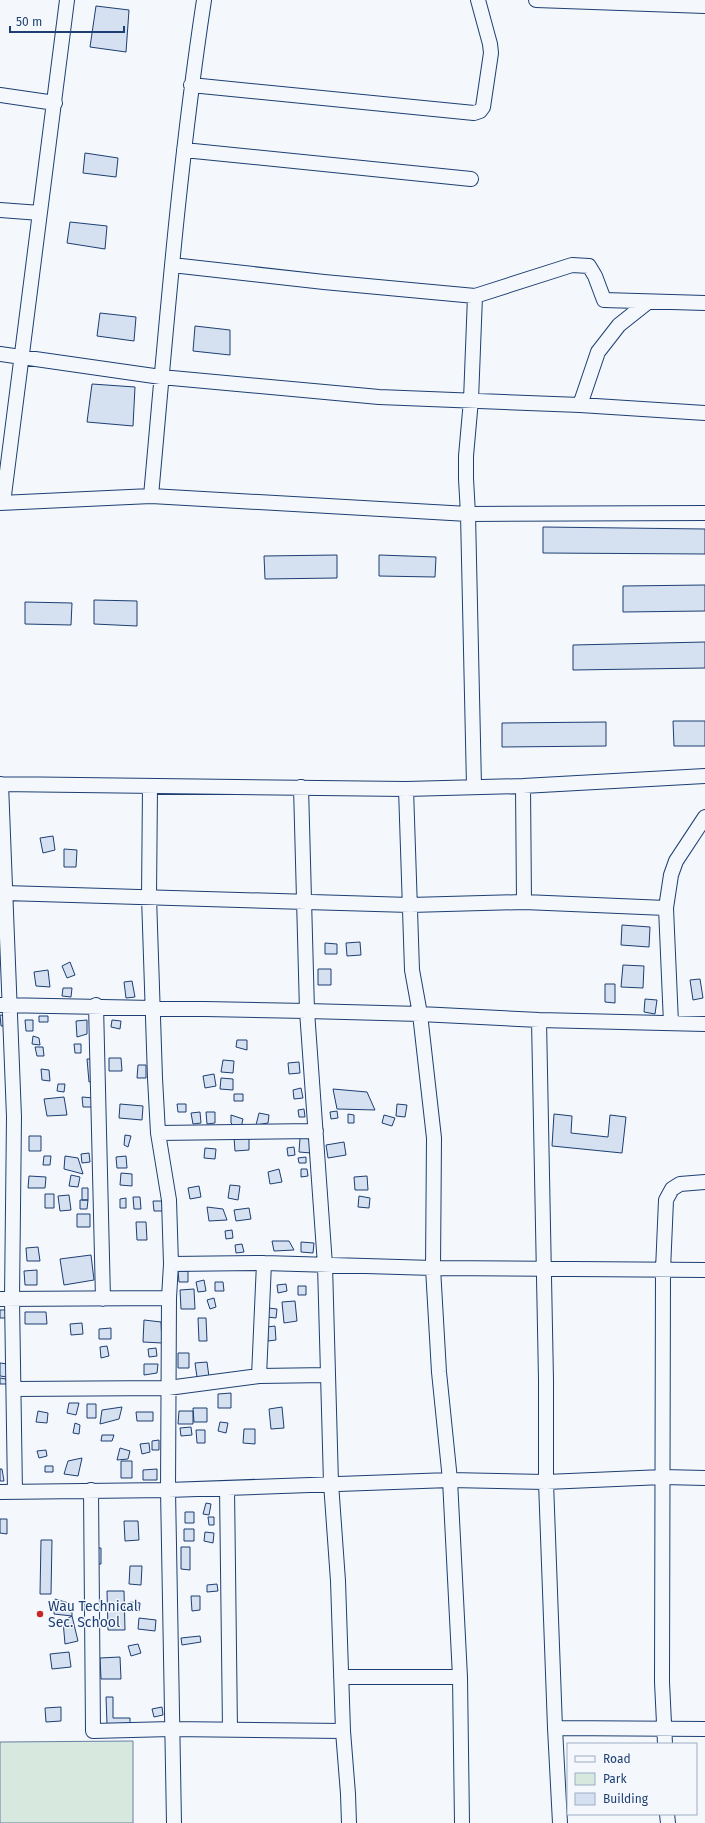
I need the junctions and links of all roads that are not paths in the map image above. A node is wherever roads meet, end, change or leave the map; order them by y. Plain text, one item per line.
1 (68, 0) edge
2 (204, 0) edge
3 (478, 0) edge
4 (536, 0) edge
5 (705, 6) edge
6 (191, 85) junction
7 (0, 95) edge
8 (55, 103) junction
9 (184, 150) junction
10 (471, 178) dead end
11 (0, 210) edge
12 (40, 213) junction
13 (172, 265) junction
14 (475, 296) junction
15 (648, 302) junction
16 (705, 303) edge
17 (0, 354) edge
18 (23, 357) junction
19 (162, 377) junction
20 (472, 400) junction
21 (580, 405) junction
22 (705, 413) edge
23 (151, 496) junction
24 (1, 503) edge
25 (705, 513) edge
26 (468, 514) junction
27 (705, 776) edge
28 (1, 784) edge
29 (474, 786) junction
30 (523, 786) junction
31 (150, 787) junction
32 (301, 787) junction
33 (406, 789) junction
34 (705, 817) edge
35 (5, 893) junction
36 (150, 897) junction
37 (305, 902) junction
38 (524, 902) junction
39 (410, 905) junction
40 (666, 908) junction
41 (6, 1005) edge
42 (96, 1005) junction
43 (153, 1007) junction
44 (307, 1011) junction
45 (420, 1014) junction
46 (539, 1020) junction
47 (671, 1023) junction
48 (705, 1024) edge
49 (316, 1131) junction
50 (158, 1134) junction
51 (705, 1182) edge
52 (264, 1263) junction
53 (171, 1264) junction
54 (325, 1266) junction
55 (433, 1268) junction
56 (543, 1269) junction
57 (663, 1270) junction
58 (705, 1270) edge
59 (169, 1298) junction
60 (6, 1299) edge
61 (103, 1299) junction
62 (328, 1375) junction
63 (259, 1376) junction
64 (168, 1388) junction
65 (14, 1389) junction
66 (663, 1477) junction
67 (705, 1478) edge
68 (450, 1480) junction
69 (546, 1482) junction
70 (331, 1483) junction
71 (227, 1488) junction
72 (91, 1490) junction
73 (168, 1490) junction
74 (0, 1492) edge
75 (14, 1492) junction
76 (341, 1677) junction
77 (460, 1677) junction
78 (171, 1728) junction
79 (555, 1728) junction
80 (664, 1728) junction
81 (705, 1729) edge
82 (230, 1730) junction
83 (343, 1731) junction
84 (665, 1743) edge
85 (174, 1823) edge
86 (349, 1823) edge
87 (462, 1823) edge
88 (560, 1823) edge

1 - 8 street
2 - 6 street
3 - 6 street
4 - 5 street
6 - 9 street
7 - 8 street
8 - 12 street
9 - 10 street
9 - 13 street
11 - 12 street
12 - 18 street
13 - 14 street
13 - 19 street
14 - 15 street
14 - 20 street
15 - 16 street
15 - 21 street
17 - 18 street
18 - 19 street
18 - 24 street
19 - 20 street
19 - 23 street
20 - 21 street
20 - 26 street
21 - 22 street
23 - 24 street
23 - 26 street
25 - 26 street
26 - 29 street
27 - 30 street
28 - 31 street
28 - 35 street
29 - 30 street
29 - 33 street
30 - 38 street
31 - 32 street
31 - 36 street
32 - 33 street
32 - 37 street
33 - 39 street
34 - 40 street
35 - 36 street
35 - 41 street
36 - 37 street
36 - 43 street
37 - 39 street
37 - 44 street
38 - 39 street
38 - 40 street
39 - 45 street
40 - 47 street
41 - 42 street
41 - 60 street
42 - 43 street
42 - 61 street
43 - 44 street
43 - 50 street
44 - 45 street
44 - 49 street
45 - 46 street
45 - 55 street
46 - 47 street
46 - 56 street
47 - 48 street
49 - 50 street
49 - 54 street
50 - 53 street
51 - 57 street
52 - 53 street
52 - 54 street
52 - 63 street
53 - 59 street
54 - 55 street
54 - 62 street
55 - 56 street
55 - 68 street
56 - 57 street
56 - 69 street
57 - 58 street
57 - 66 street
59 - 61 street
59 - 64 street
60 - 61 street
60 - 65 street
62 - 63 street
62 - 70 street
63 - 64 street
64 - 65 street
64 - 73 street
65 - 75 street
66 - 67 street
66 - 69 street
66 - 80 street
68 - 69 street
68 - 70 street
68 - 77 street
69 - 79 street
70 - 71 street
70 - 76 street
71 - 73 street
71 - 82 street
72 - 73 street
72 - 75 street
72 - 78 street
73 - 78 street
74 - 75 street
76 - 77 street
76 - 83 street
77 - 87 street
78 - 82 street
78 - 85 street
79 - 80 street
79 - 88 street
80 - 81 street
80 - 84 street
82 - 83 street
83 - 86 street

